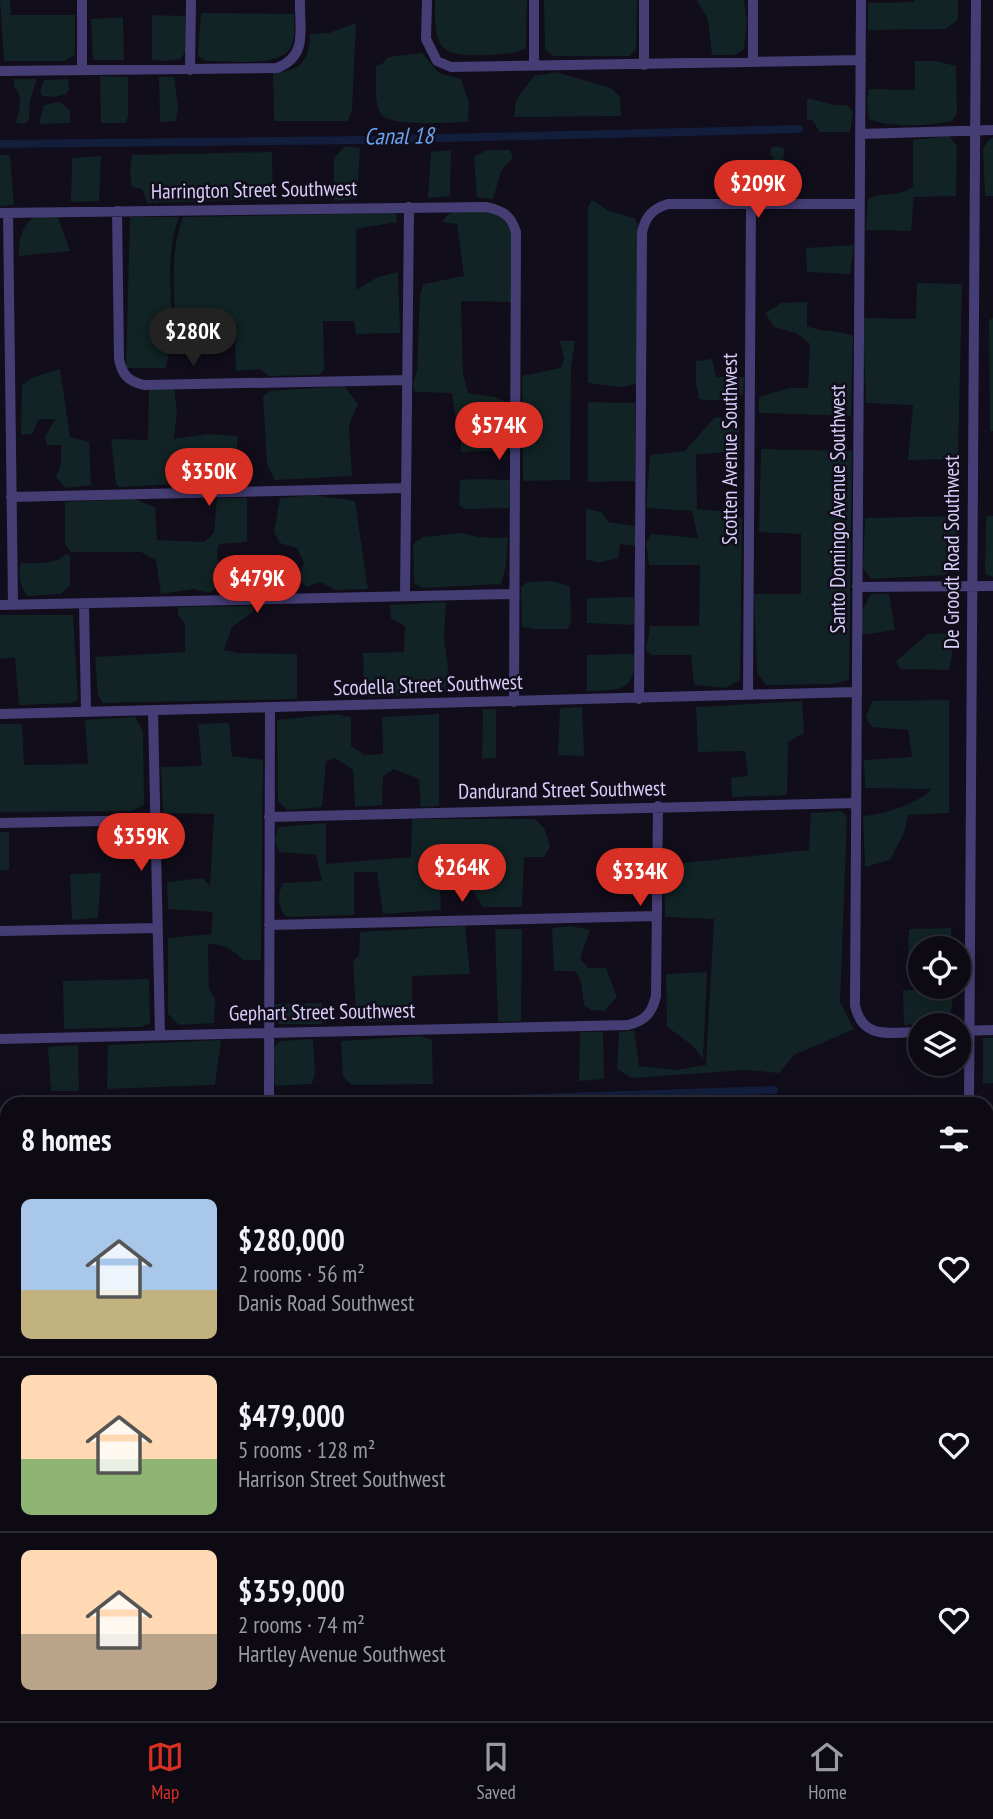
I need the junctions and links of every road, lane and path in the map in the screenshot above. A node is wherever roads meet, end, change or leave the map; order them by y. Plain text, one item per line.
1 (82, 0) edge
2 (191, 0) edge
3 (300, 0) edge
4 (427, 0) edge
5 (534, 0) edge
6 (644, 0) edge
7 (753, 0) edge
8 (861, 0) edge
9 (976, 0) edge
10 (861, 60) junction
11 (753, 62) junction
12 (534, 65) junction
13 (644, 65) junction
14 (82, 70) junction
15 (190, 70) junction
16 (0, 71) edge
17 (974, 130) junction
18 (993, 130) edge
19 (860, 134) junction
20 (751, 204) junction
21 (859, 204) junction
22 (408, 207) junction
23 (117, 211) junction
24 (4, 213) edge
25 (407, 380) junction
26 (406, 488) junction
27 (11, 497) junction
28 (971, 586) junction
29 (993, 586) edge
30 (857, 587) junction
31 (513, 594) junction
32 (405, 596) junction
33 (85, 604) junction
34 (13, 605) junction
35 (0, 606) edge
36 (856, 692) junction
37 (748, 694) junction
38 (639, 699) junction
39 (513, 702) junction
40 (270, 709) junction
41 (153, 710) junction
42 (86, 712) junction
43 (0, 714) edge
44 (856, 803) junction
45 (658, 806) junction
46 (269, 817) junction
47 (156, 820) junction
48 (0, 823) edge
49 (656, 916) junction
50 (269, 925) junction
51 (158, 928) junction
52 (0, 931) edge
53 (964, 1013) edge
54 (993, 1030) edge
55 (971, 1031) edge
56 (270, 1032) junction
57 (908, 1032) edge
58 (160, 1035) junction
59 (0, 1039) edge
60 (967, 1076) edge
61 (269, 1097) edge
62 (969, 1097) edge

1 - 14 street
2 - 15 street
3 - 15 street
4 - 12 street
5 - 12 street
6 - 13 street
7 - 11 street
8 - 10 street, Santo Domingo Avenue Southwest
9 - 17 street, De Groodt Road Southwest
10 - 11 street
10 - 19 street, Santo Domingo Avenue Southwest
11 - 13 street
12 - 13 street
14 - 15 street
14 - 16 street
17 - 18 street
17 - 19 street
17 - 28 street, De Groodt Road Southwest
19 - 21 street, Santo Domingo Avenue Southwest
20 - 21 street
20 - 37 street, Scotten Avenue Southwest
20 - 38 street
21 - 30 street, Santo Domingo Avenue Southwest
22 - 23 street, Harrington Street Southwest
22 - 25 street
22 - 31 street, Harrington Street Southwest
23 - 24 street, Harrington Street Southwest
23 - 25 street
24 - 27 street
25 - 26 street
26 - 27 street
26 - 32 street
27 - 34 street
28 - 29 street
28 - 30 street
28 - 53 street, De Groodt Road Southwest
30 - 36 street, Santo Domingo Avenue Southwest
31 - 32 street
31 - 39 street
32 - 33 street
33 - 34 street
33 - 42 street
34 - 35 street
36 - 37 street, Scodella Street Southwest
36 - 44 street, Santo Domingo Avenue Southwest
37 - 38 street, Scodella Street Southwest
38 - 39 street, Scodella Street Southwest
39 - 40 street, Scodella Street Southwest
40 - 41 street, Scodella Street Southwest
40 - 46 street
41 - 42 street, Scodella Street Southwest
41 - 47 street
42 - 43 street, Scodella Street Southwest
44 - 45 street, Dandurand Street Southwest
44 - 57 street, Santo Domingo Avenue Southwest
45 - 46 street, Dandurand Street Southwest
45 - 49 street
46 - 50 street
47 - 48 street
47 - 51 street
49 - 50 street
49 - 56 street, Gephart Street Southwest
50 - 56 street
51 - 52 street
51 - 58 street
54 - 55 street
56 - 58 street, Gephart Street Southwest
56 - 61 street
58 - 59 street, Gephart Street Southwest
60 - 62 street, De Groodt Road Southwest

